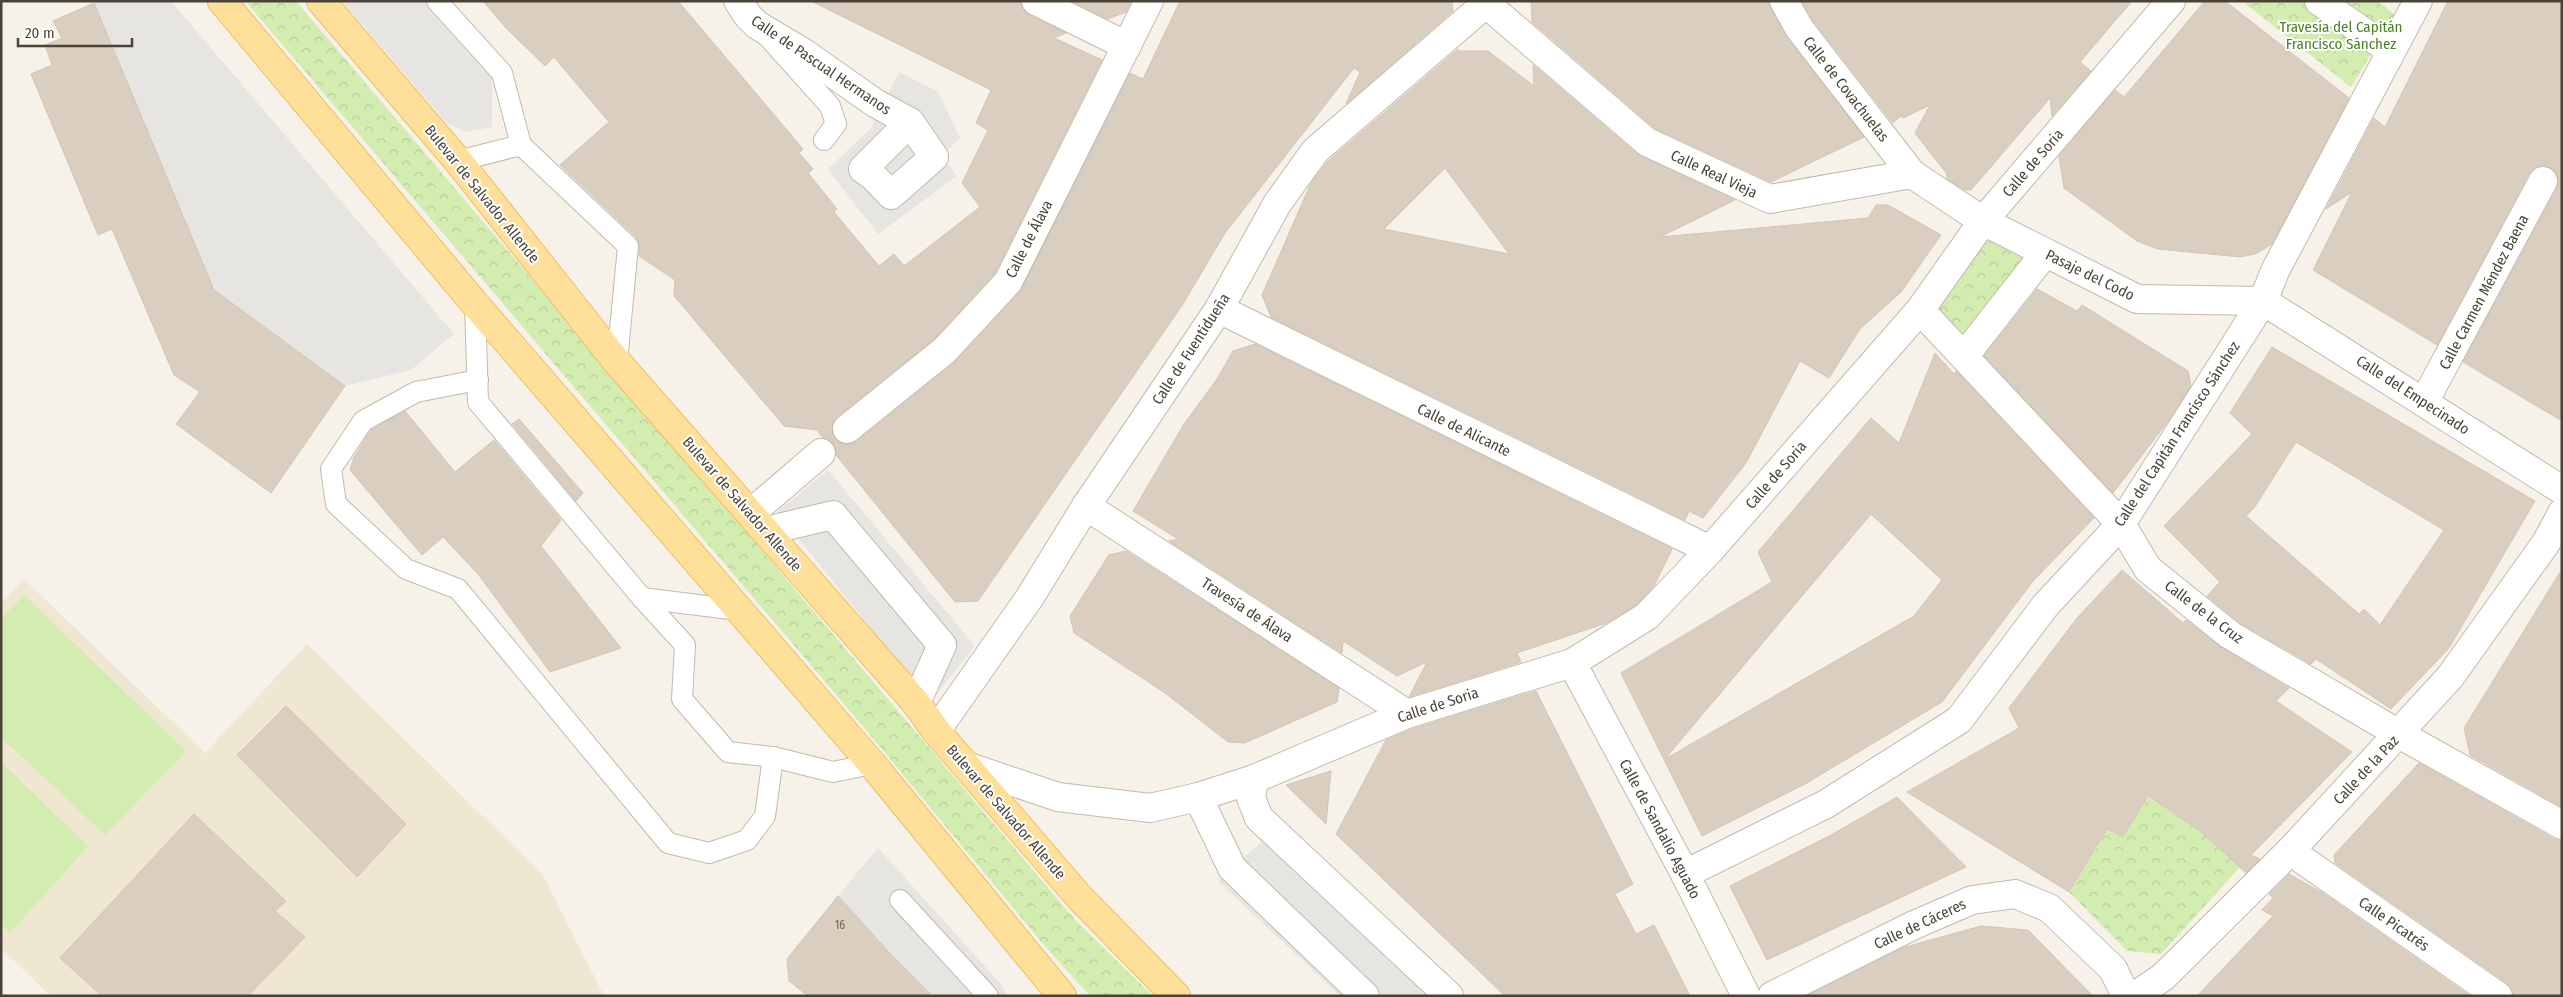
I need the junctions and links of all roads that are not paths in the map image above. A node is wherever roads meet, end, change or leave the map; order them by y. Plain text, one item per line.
1 (222, 1) edge
2 (321, 1) edge
3 (437, 1) edge
4 (738, 1) edge
5 (1036, 1) edge
6 (1149, 1) edge
7 (1784, 1) edge
8 (2171, 1) edge
9 (2319, 1) edge
10 (2418, 1) edge
11 (1486, 2) edge
12 (757, 24) junction
13 (1127, 46) junction
14 (2391, 51) junction
15 (910, 122) dead end
16 (824, 140) dead end
17 (521, 145) junction
18 (458, 161) junction
19 (1912, 174) junction
20 (2543, 181) dead end
21 (1983, 221) junction
22 (2045, 253) junction
23 (2263, 301) junction
24 (475, 304) junction
25 (1219, 309) junction
26 (1920, 310) junction
27 (1965, 355) junction
28 (617, 362) junction
29 (478, 380) junction
30 (2424, 402) junction
31 (847, 430) dead end
32 (821, 453) dead end
33 (2562, 490) edge
34 (1086, 506) junction
35 (2562, 513) edge
36 (758, 522) junction
37 (2121, 524) junction
38 (1710, 550) junction
39 (642, 598) junction
40 (738, 610) junction
41 (1572, 663) junction
42 (916, 703) junction
43 (1407, 714) junction
44 (936, 731) junction
45 (2399, 734) junction
46 (772, 757) junction
47 (872, 764) junction
48 (969, 767) junction
49 (1254, 779) junction
50 (1198, 797) junction
51 (2562, 824) edge
52 (2290, 851) junction
53 (1685, 874) junction
54 (900, 900) dead end
55 (988, 996) edge
56 (1062, 996) edge
57 (1176, 996) edge
58 (1365, 996) edge
59 (1449, 996) edge
60 (1746, 996) edge
61 (1772, 996) edge
62 (2126, 996) edge
63 (2135, 996) edge
64 (2498, 996) edge

1 - 24 main road
2 - 18 main road, Bulevar de Salvador Allende
3 - 17 lane
4 - 12 street, Calle de Pascual Hermanos
5 - 13 street
6 - 13 street, Calle de Álava
7 - 19 street, Calle de Covachuelas
8 - 21 street, Calle de Soria
9 - 14 street
10 - 14 street, Calle del Capitán Francisco Sánchez
11 - 19 street, Calle Real Vieja
11 - 25 street, Calle de Fuentidueña
12 - 15 street, Calle de Pascual Hermanos
12 - 16 lane
13 - 31 street, Calle de Álava
14 - 23 street, Calle del Capitán Francisco Sánchez
17 - 18 lane
17 - 28 lane
18 - 28 main road, Bulevar de Salvador Allende
19 - 21 street
20 - 30 street, Calle Carmen Méndez Baena
21 - 22 street, Pasaje del Codo
21 - 26 street, Calle de Soria
22 - 23 street, Pasaje del Codo
22 - 27 street
23 - 30 street, Calle del Empecinado
23 - 37 street, Calle del Capitán Francisco Sánchez
24 - 29 lane
24 - 40 main road
25 - 34 street, Calle de Fuentidueña
25 - 38 street, Calle de Alicante
26 - 27 street, Calle de la Cruz
26 - 38 street, Calle de Soria
27 - 37 street, Calle de la Cruz
28 - 36 main road, Bulevar de Salvador Allende
29 - 39 lane
29 - 46 lane
30 - 33 street, Calle del Empecinado
32 - 36 street
34 - 43 street, Travesía de Álava
34 - 44 street, Calle de Fuentidueña
35 - 45 street, Calle de la Paz
36 - 42 main road, Bulevar de Salvador Allende
36 - 42 street
37 - 45 street, Calle de la Cruz
37 - 53 street, Calle del Capitán Francisco Sánchez
38 - 41 street, Calle de Soria
39 - 40 lane
39 - 46 lane
40 - 47 main road
41 - 43 street, Calle de Soria
41 - 53 street, Calle de Sandalio Aguado
42 - 44 main road, Bulevar de Salvador Allende
43 - 49 street, Calle de Soria
44 - 48 main road, Bulevar de Salvador Allende
45 - 51 street, Calle de la Cruz
45 - 52 street, Calle de la Paz
46 - 47 lane
47 - 56 main road
48 - 50 street, Calle de Soria
48 - 57 main road, Bulevar de Salvador Allende
49 - 50 street, Calle de Soria
49 - 59 street
50 - 58 street
52 - 63 street, Calle de la Paz
52 - 64 street, Calle Picatrés
53 - 60 street, Calle de Sandalio Aguado
54 - 55 lane
61 - 62 street, Calle de Cáceres

